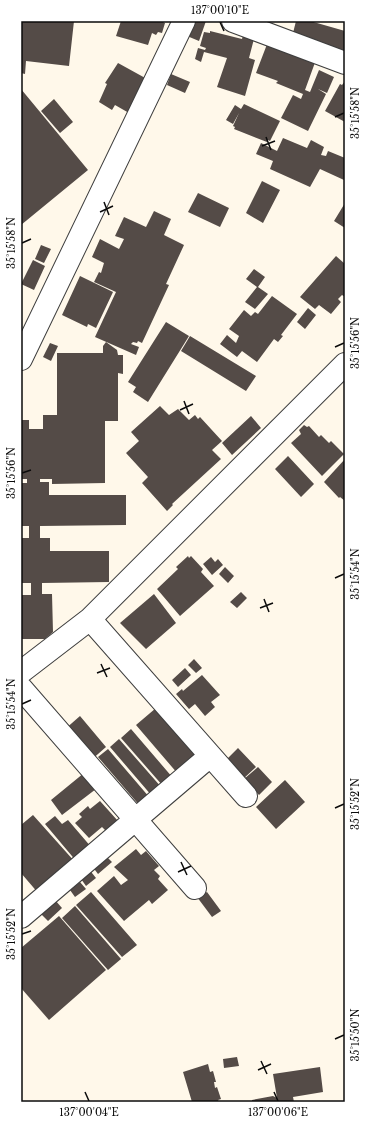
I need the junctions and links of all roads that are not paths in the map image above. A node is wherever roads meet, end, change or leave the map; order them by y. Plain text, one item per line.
1 (184, 21) edge
2 (233, 21) edge
3 (345, 63) edge
4 (21, 358) edge
5 (345, 364) edge
6 (90, 618) junction
7 (21, 672) edge
8 (21, 688) edge
9 (210, 756) junction
10 (246, 796) dead end
11 (135, 820) junction
12 (195, 888) dead end
13 (21, 917) edge

1 - 4 street
2 - 3 street
5 - 6 street
6 - 7 street
6 - 9 street
8 - 11 street
9 - 10 street
9 - 11 street
11 - 12 street
11 - 13 street

